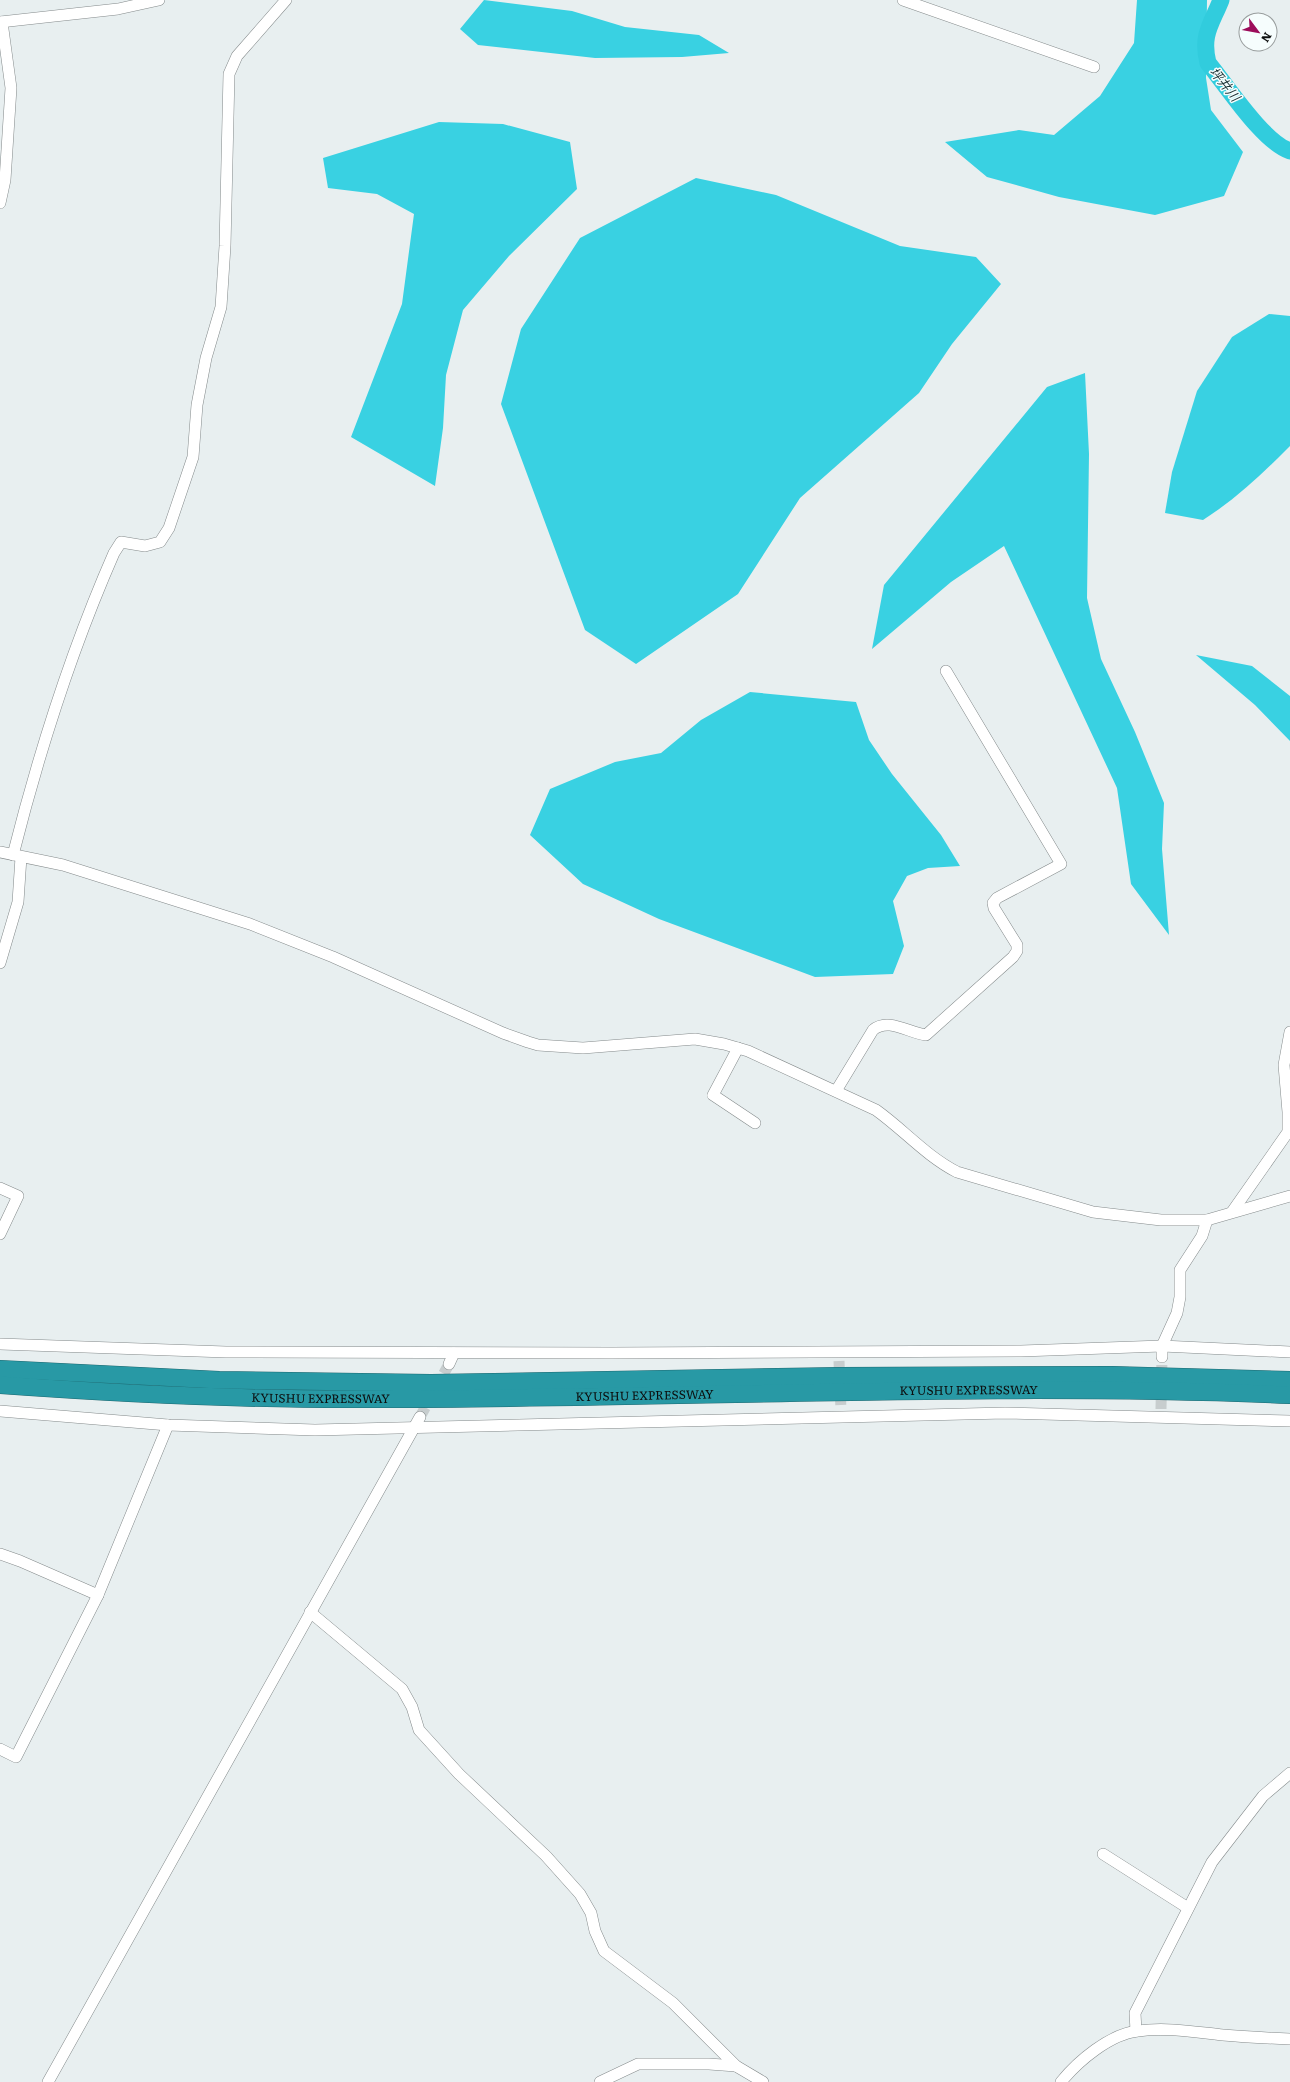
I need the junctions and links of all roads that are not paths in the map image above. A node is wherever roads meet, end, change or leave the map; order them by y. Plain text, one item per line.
1 (158, 0) edge
2 (286, 0) edge
3 (903, 0) edge
4 (1, 22) edge
5 (1094, 67) dead end
6 (0, 203) edge
7 (946, 671) dead end
8 (0, 852) edge
9 (17, 856) junction
10 (0, 963) edge
11 (1290, 1032) edge
12 (738, 1048) junction
13 (836, 1091) junction
14 (755, 1123) dead end
15 (0, 1188) edge
16 (1290, 1196) edge
17 (1232, 1212) junction
18 (1207, 1220) junction
19 (0, 1234) edge
20 (0, 1344) edge
21 (1162, 1352) junction
22 (1290, 1352) edge
23 (454, 1353) junction
24 (449, 1364) tunnel mouth
25 (0, 1370) edge
26 (1290, 1371) edge
27 (1112, 1375) junction
28 (1290, 1380) edge
29 (0, 1385) edge
30 (1224, 1392) junction
31 (1290, 1395) edge
32 (1290, 1401) edge
33 (0, 1411) edge
34 (1290, 1421) edge
35 (417, 1422) junction
36 (168, 1425) junction
37 (0, 1554) edge
38 (98, 1595) junction
39 (310, 1612) junction
40 (0, 1749) edge
41 (1290, 1773) edge
42 (1103, 1854) dead end
43 (1188, 1908) junction
44 (1136, 2031) junction
45 (1290, 2039) edge
46 (736, 2066) junction
47 (48, 2082) edge
48 (600, 2082) edge
49 (763, 2082) edge
50 (1061, 2082) edge

1 - 4 street
2 - 9 street
3 - 5 street
4 - 6 street
7 - 13 street
8 - 9 street
9 - 10 street
9 - 12 street
11 - 17 street
12 - 13 street
12 - 14 street
13 - 18 street
15 - 19 street
16 - 17 street
17 - 18 street
18 - 21 street
20 - 23 street
21 - 22 street
21 - 23 street
23 - 24 street
25 - 27 highway, KYUSHU EXPRESSWAY
26 - 27 highway
27 - 28 highway, KYUSHU EXPRESSWAY
29 - 30 highway, KYUSHU EXPRESSWAY
30 - 31 highway, KYUSHU EXPRESSWAY
30 - 32 highway
33 - 36 street
34 - 35 street
35 - 36 street
35 - 39 street
36 - 38 street
37 - 38 street
38 - 40 street
39 - 46 street
39 - 47 street
41 - 43 street
42 - 43 street
43 - 44 street
44 - 45 street
44 - 50 street
46 - 48 street
46 - 49 street

